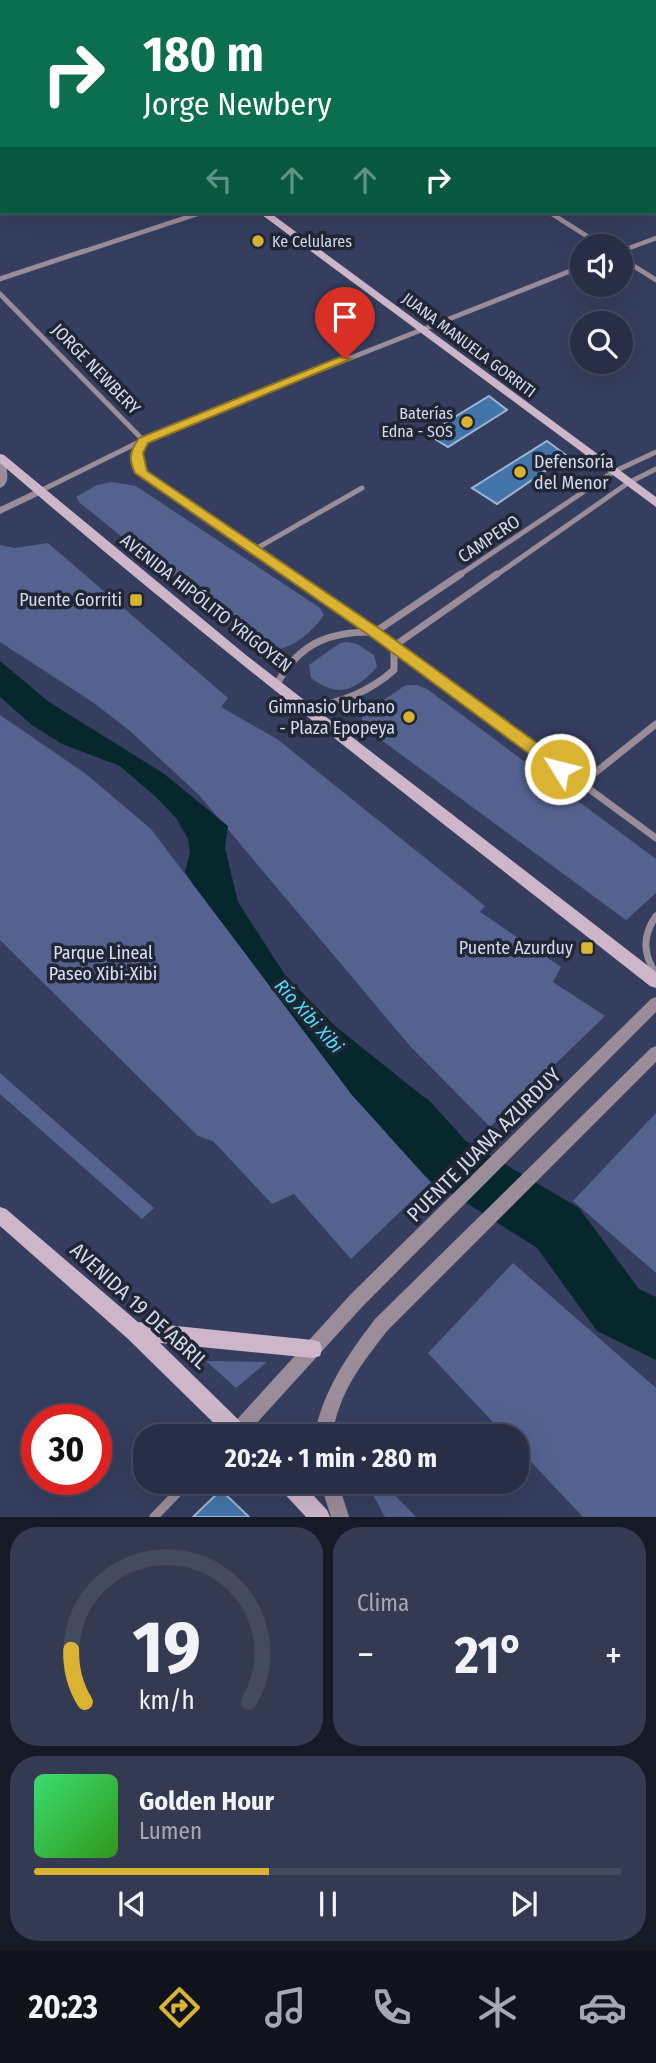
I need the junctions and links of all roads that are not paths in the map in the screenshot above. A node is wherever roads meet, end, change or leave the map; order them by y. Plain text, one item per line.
1 (197, 214) edge
2 (266, 214) edge
3 (552, 214) edge
4 (584, 234) edge
5 (656, 237) edge
6 (633, 246) edge
7 (633, 266) edge
8 (570, 270) edge
9 (0, 279) edge
10 (656, 280) edge
11 (0, 294) edge
12 (420, 329) junction
13 (143, 440) junction
14 (656, 452) edge
15 (0, 459) edge
16 (656, 469) edge
17 (613, 472) junction
18 (628, 483) junction
19 (0, 485) edge
20 (362, 488) dead end
21 (40, 491) junction
22 (656, 503) edge
23 (0, 511) edge
24 (252, 551) junction
25 (375, 632) junction
26 (394, 646) junction
27 (277, 684) junction
28 (309, 708) junction
29 (656, 723) edge
30 (581, 784) junction
31 (656, 838) edge
32 (656, 916) edge
33 (656, 974) edge
34 (656, 981) edge
35 (656, 1003) edge
36 (656, 1052) edge
37 (0, 1216) edge
38 (134, 1331) junction
39 (313, 1349) junction
40 (226, 1424) edge
41 (247, 1424) edge
42 (325, 1424) edge
43 (176, 1494) edge
44 (298, 1494) edge
45 (333, 1494) edge
46 (154, 1517) edge
47 (320, 1517) edge
48 (340, 1517) edge

1 - 9 street
2 - 12 main road, JUANA MANUELA GORRITI
3 - 4 street
5 - 6 street
7 - 10 street
8 - 12 street
11 - 13 street, JORGE NEWBERY
12 - 13 street
12 - 17 main road, JUANA MANUELA GORRITI
13 - 21 street
13 - 24 street, JORGE NEWBERY
14 - 17 street, CAMPERO
15 - 19 street
15 - 21 main road, AVENIDA HIPÓLITO YRIGOYEN
16 - 18 street, CAMPERO
17 - 18 main road, JUANA MANUELA GORRITI
17 - 25 street, CAMPERO
18 - 22 main road, JUANA MANUELA GORRITI
18 - 26 street, CAMPERO
20 - 24 street
21 - 23 street
21 - 27 main road, AVENIDA HIPÓLITO YRIGOYEN
24 - 25 street, JORGE NEWBERY
25 - 26 street, JORGE NEWBERY
25 - 27 street
26 - 28 street
26 - 30 street, JORGE NEWBERY
27 - 28 main road, AVENIDA HIPÓLITO YRIGOYEN
28 - 34 main road, AVENIDA HIPÓLITO YRIGOYEN
29 - 30 street
30 - 31 street, JORGE NEWBERY
32 - 33 street
35 - 39 street, PUENTE JUANA AZURDUY
36 - 42 street
37 - 38 main road, AVENIDA 19 DE ABRIL
38 - 39 main road
38 - 40 main road, AVENIDA 19 DE ABRIL
39 - 41 street, PUENTE JUANA AZURDUY
43 - 46 street
44 - 47 main road
45 - 48 street

